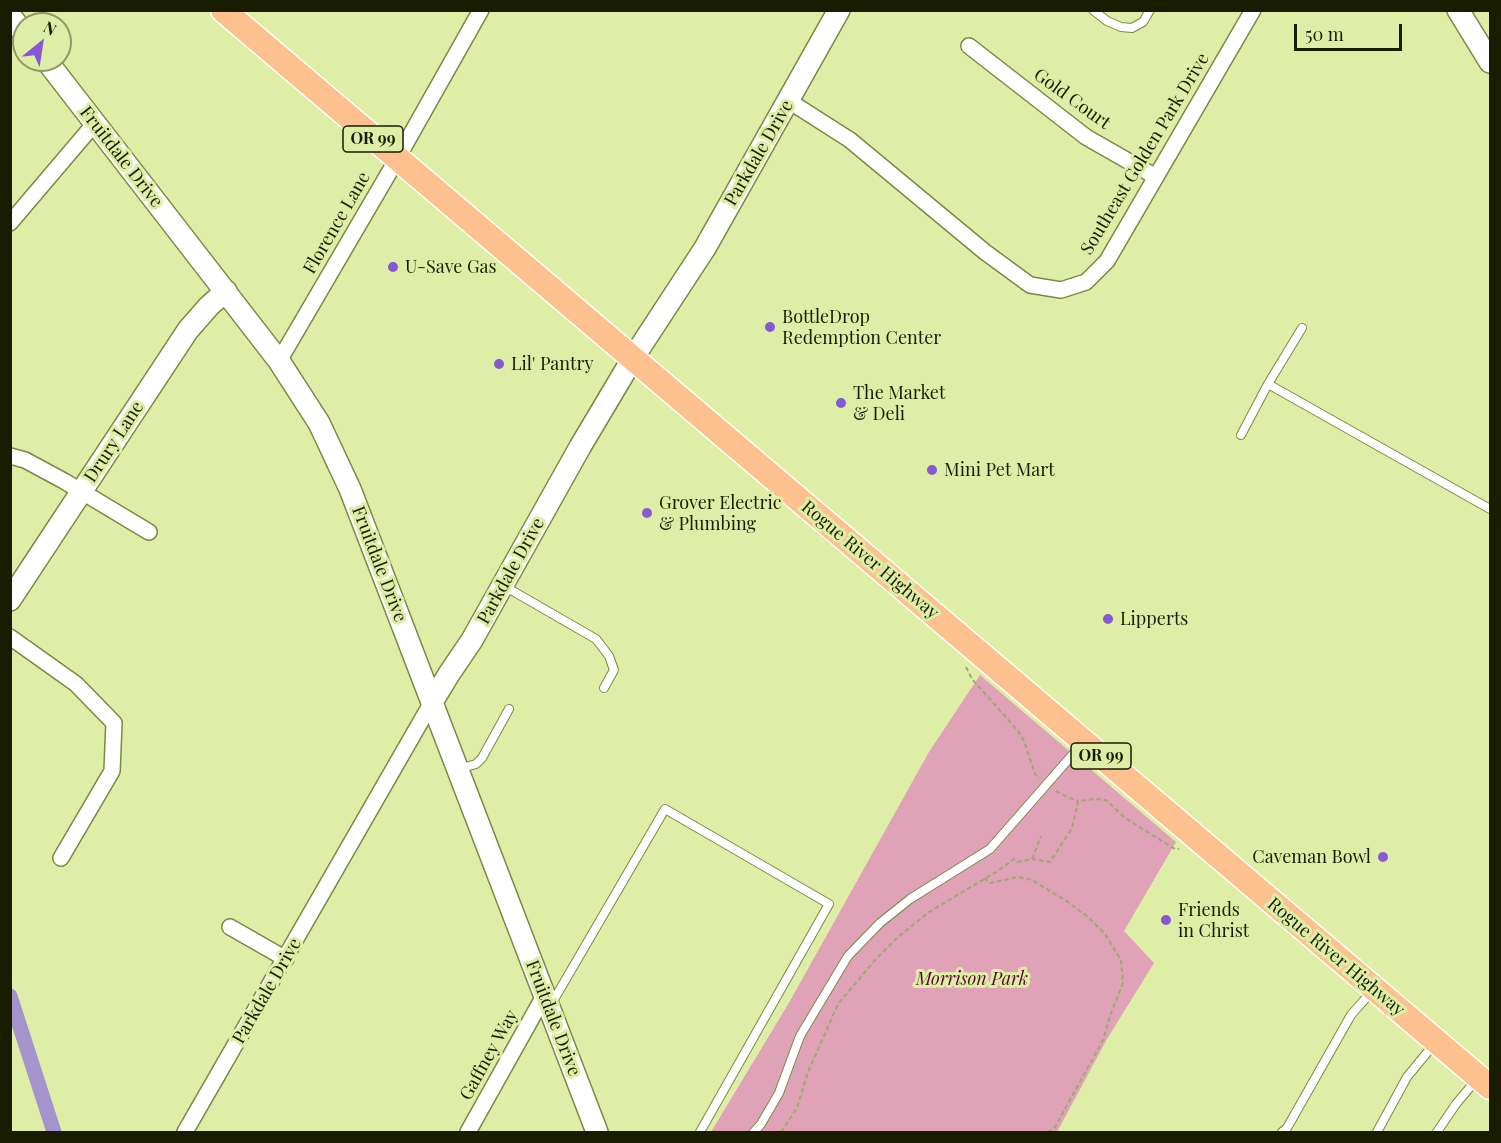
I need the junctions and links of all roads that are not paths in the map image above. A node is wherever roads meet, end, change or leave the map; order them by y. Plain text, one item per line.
1 (223, 10) edge
2 (481, 10) edge
3 (840, 10) edge
4 (1093, 10) edge
5 (1150, 10) edge
6 (1253, 10) edge
7 (1458, 10) edge
8 (969, 46) dead end
9 (1491, 62) edge
10 (55, 72) edge
11 (789, 101) junction
12 (95, 123) junction
13 (397, 159) junction
14 (1156, 177) junction
15 (10, 222) edge
16 (226, 291) junction
17 (1302, 328) dead end
18 (633, 358) junction
19 (279, 361) junction
20 (1268, 384) junction
21 (1241, 435) dead end
22 (10, 456) edge
23 (82, 492) junction
24 (1491, 509) edge
25 (149, 532) dead end
26 (502, 585) junction
27 (10, 600) edge
28 (10, 637) edge
29 (604, 688) dead end
30 (432, 702) junction
31 (509, 709) dead end
32 (1084, 741) junction
33 (458, 770) junction
34 (61, 858) dead end
35 (230, 927) dead end
36 (286, 958) junction
37 (1374, 989) junction
38 (546, 1002) junction
39 (1436, 1042) junction
40 (1485, 1082) edge
41 (185, 1132) edge
42 (468, 1132) edge
43 (597, 1132) edge
44 (700, 1132) edge
45 (754, 1132) edge
46 (1282, 1132) edge
47 (1377, 1132) edge
48 (1437, 1132) edge

1 - 13 main road, Rogue River Highway / OR 99
2 - 13 street, Florence Lane
3 - 11 main road, Parkdale Drive
4 - 5 lane
6 - 14 street, Southeast Golden Park Drive
7 - 9 main road
8 - 14 street, Gold Court
10 - 12 main road, Fruitdale Drive
11 - 14 street, Southeast Golden Park Drive
11 - 18 main road, Parkdale Drive
12 - 15 street
12 - 16 main road, Fruitdale Drive
13 - 18 main road, Rogue River Highway / OR 99
13 - 19 street, Florence Lane
16 - 19 main road, Fruitdale Drive
16 - 23 main road, Drury Lane
17 - 20 lane
18 - 26 main road, Parkdale Drive
18 - 32 main road, Rogue River Highway / OR 99
19 - 30 main road, Fruitdale Drive
20 - 21 lane
20 - 24 lane
22 - 23 street
23 - 25 street
23 - 27 main road, Drury Lane
26 - 29 lane
26 - 30 main road, Parkdale Drive
28 - 34 street
30 - 33 main road, Fruitdale Drive
30 - 36 street, Parkdale Drive
31 - 33 lane
32 - 37 main road, Rogue River Highway / OR 99
32 - 45 lane
33 - 38 main road, Fruitdale Drive
35 - 36 street
36 - 41 street, Parkdale Drive
37 - 39 main road, Rogue River Highway / OR 99
37 - 46 lane
38 - 42 street, Gaffney Way
38 - 43 main road, Fruitdale Drive
38 - 44 lane
39 - 40 main road, Rogue River Highway / OR 99
39 - 47 lane
40 - 48 lane

